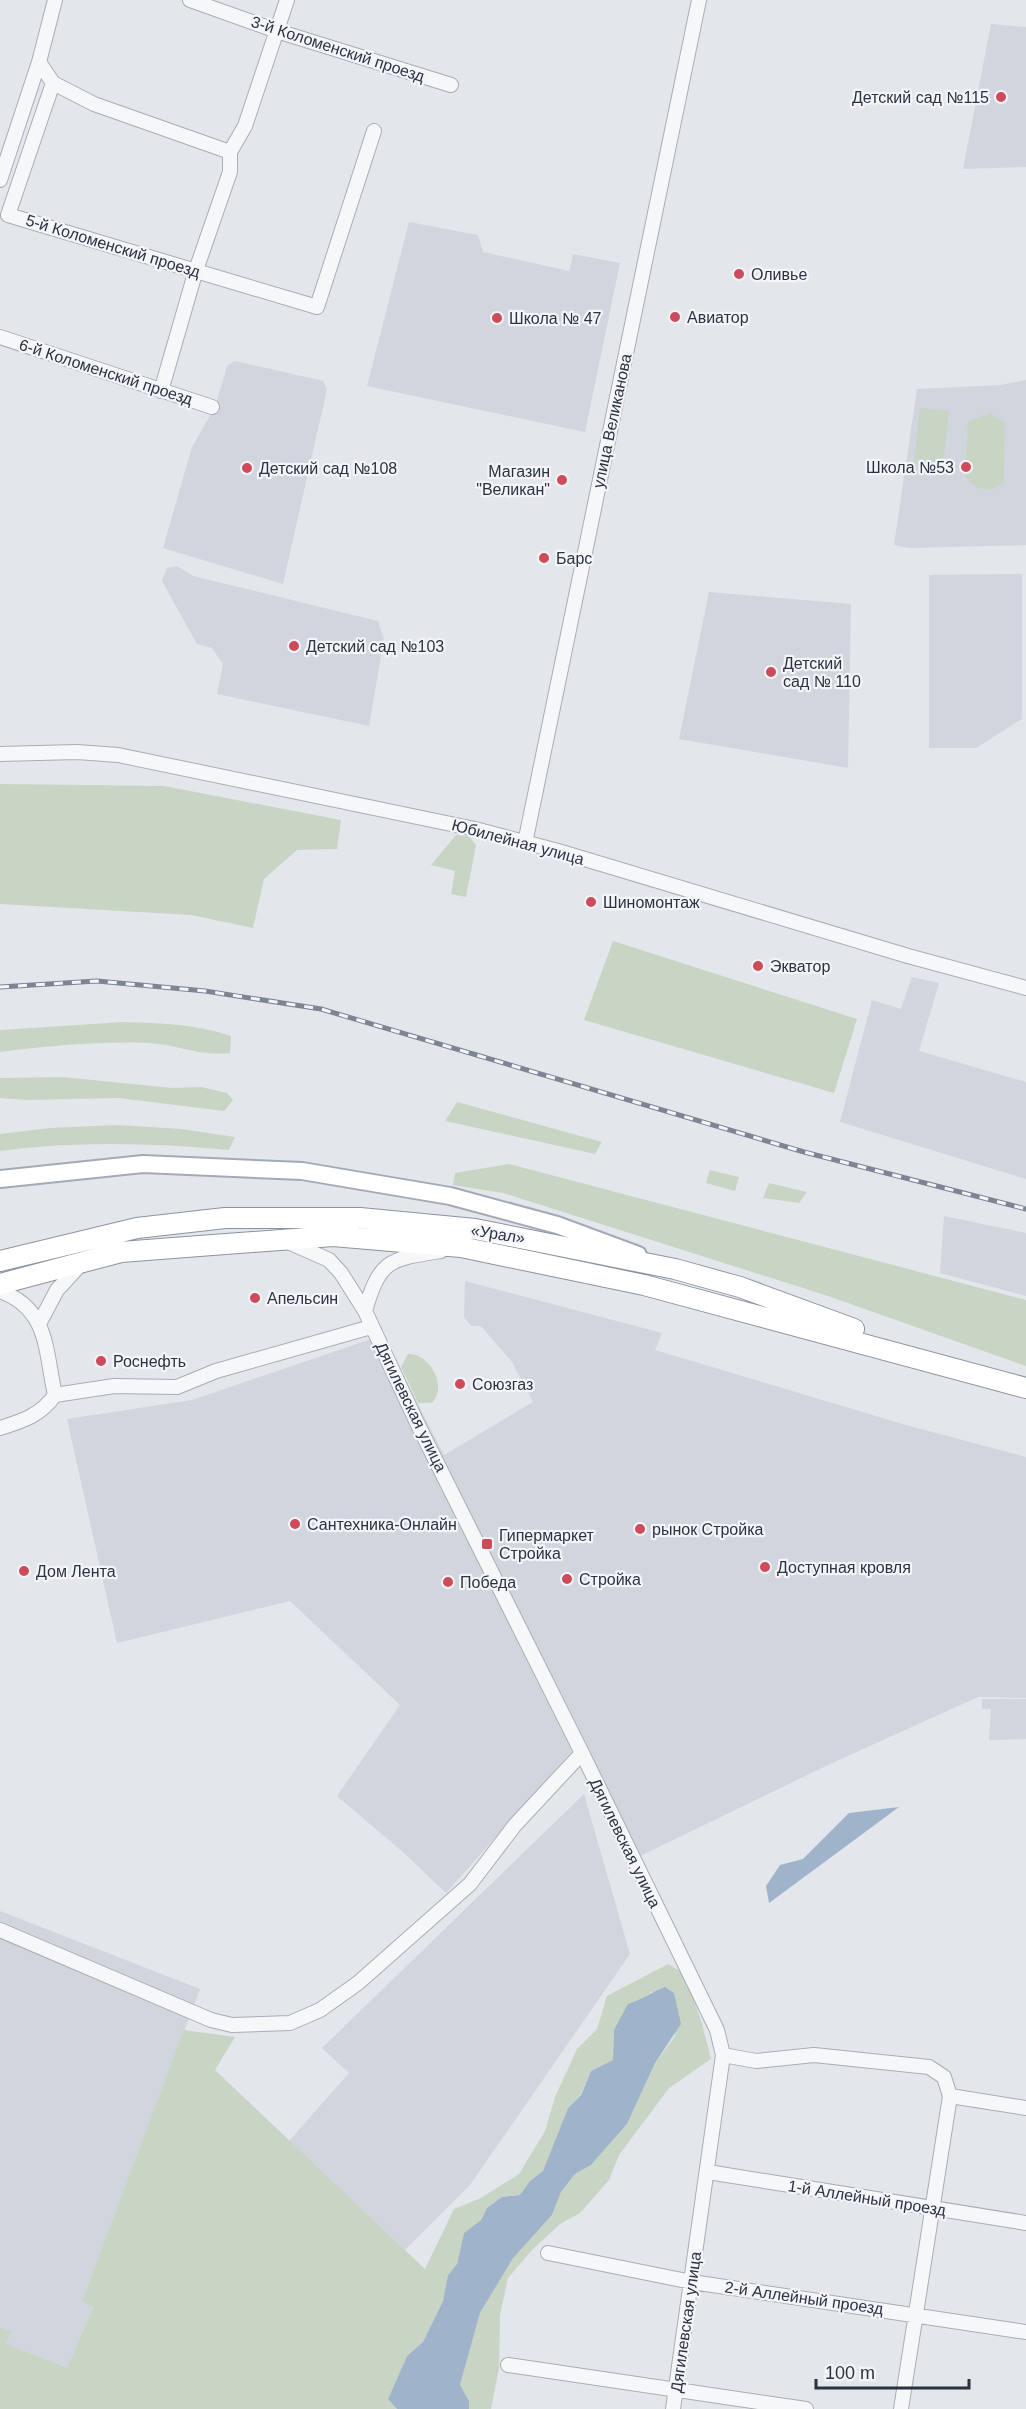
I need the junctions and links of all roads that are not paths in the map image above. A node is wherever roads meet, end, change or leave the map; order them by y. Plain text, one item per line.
1 (55, 0) edge
2 (190, 0) edge
3 (287, 0) edge
4 (699, 0) edge
5 (277, 31) junction
6 (39, 62) junction
7 (53, 83) junction
8 (451, 85) dead end
9 (374, 131) dead end
10 (230, 152) junction
11 (0, 180) edge
12 (196, 270) junction
13 (0, 337) edge
14 (161, 391) junction
15 (212, 407) dead end
16 (0, 754) edge
17 (525, 843) junction
18 (1026, 988) edge
19 (0, 1179) edge
20 (281, 1239) junction
21 (461, 1247) junction
22 (0, 1261) edge
23 (81, 1264) junction
24 (675, 1269) junction
25 (0, 1284) edge
26 (0, 1291) edge
27 (365, 1311) junction
28 (40, 1322) junction
29 (371, 1327) junction
30 (980, 1376) junction
31 (1026, 1388) edge
32 (55, 1395) junction
33 (0, 1428) edge
34 (582, 1753) junction
35 (0, 1930) edge
36 (723, 2055) junction
37 (950, 2096) junction
38 (1026, 2108) edge
39 (708, 2172) junction
40 (931, 2210) junction
41 (1026, 2223) edge
42 (548, 2253) dead end
43 (692, 2282) junction
44 (915, 2314) junction
45 (1026, 2332) edge
46 (508, 2365) dead end
47 (676, 2390) junction
48 (673, 2409) edge
49 (806, 2409) edge
50 (901, 2409) edge

1 - 6 street
2 - 5 street, 3-й Коломенский проезд
3 - 5 street
4 - 17 street, улица Великанова
5 - 8 street, 3-й Коломенский проезд
5 - 10 street
6 - 7 street
6 - 11 street
7 - 10 street
7 - 12 street, 5-й Коломенский проезд
9 - 12 street, 5-й Коломенский проезд
10 - 12 street
12 - 14 street
13 - 14 street, 6-й Коломенский проезд
14 - 15 street, 6-й Коломенский проезд
16 - 17 street, Юбилейная улица
17 - 18 street, Юбилейная улица
19 - 24 main road
20 - 21 highway, «Урал»
20 - 23 highway, «Урал»
20 - 27 street, Дягилевская улица
21 - 27 street
21 - 30 highway, «Урал»
22 - 24 highway, «Урал»
23 - 25 highway, «Урал»
23 - 28 street
24 - 30 highway, «Урал»
26 - 28 street
27 - 29 street, Дягилевская улица
28 - 32 street
29 - 32 street
29 - 34 street, Дягилевская улица
30 - 31 highway, «Урал»
32 - 33 street
34 - 35 street
34 - 36 street, Дягилевская улица
36 - 37 street
36 - 39 street, Дягилевская улица
37 - 38 street
37 - 40 street
39 - 40 street, 1-й Аллейный проезд
39 - 43 street, Дягилевская улица
40 - 41 street, 1-й Аллейный проезд
40 - 44 street
42 - 43 street, 2-й Аллейный проезд
43 - 44 street, 2-й Аллейный проезд
43 - 47 street, Дягилевская улица
44 - 45 street, 2-й Аллейный проезд
44 - 50 street
46 - 47 street
47 - 48 street, Дягилевская улица
47 - 49 street

